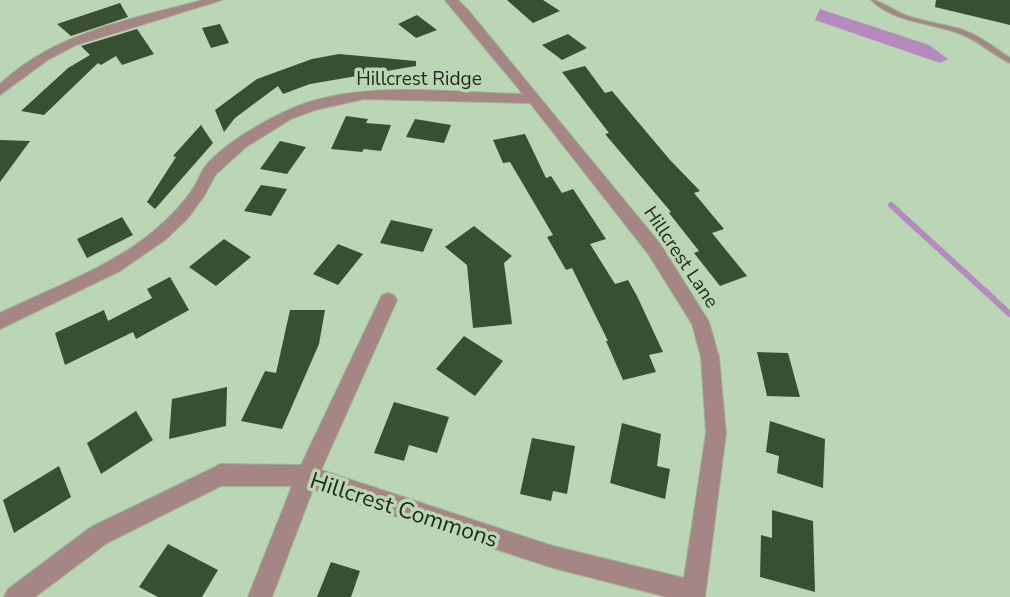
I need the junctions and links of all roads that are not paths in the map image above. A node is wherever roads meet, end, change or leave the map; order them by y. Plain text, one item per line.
1 (216, 0) edge
2 (451, 0) edge
3 (874, 0) edge
4 (1010, 61) edge
5 (0, 92) edge
6 (534, 99) junction
7 (388, 300) dead end
8 (0, 321) edge
9 (307, 476) junction
10 (694, 594) edge
11 (16, 597) edge
12 (260, 597) edge

1 - 5 street
2 - 6 street, Hillcrest Lane
3 - 4 lane
6 - 8 street, Hillcrest Ridge
6 - 10 street, Hillcrest Lane
7 - 9 street
9 - 10 street, Hillcrest Commons
9 - 11 street, Hillcrest Commons
9 - 12 street

